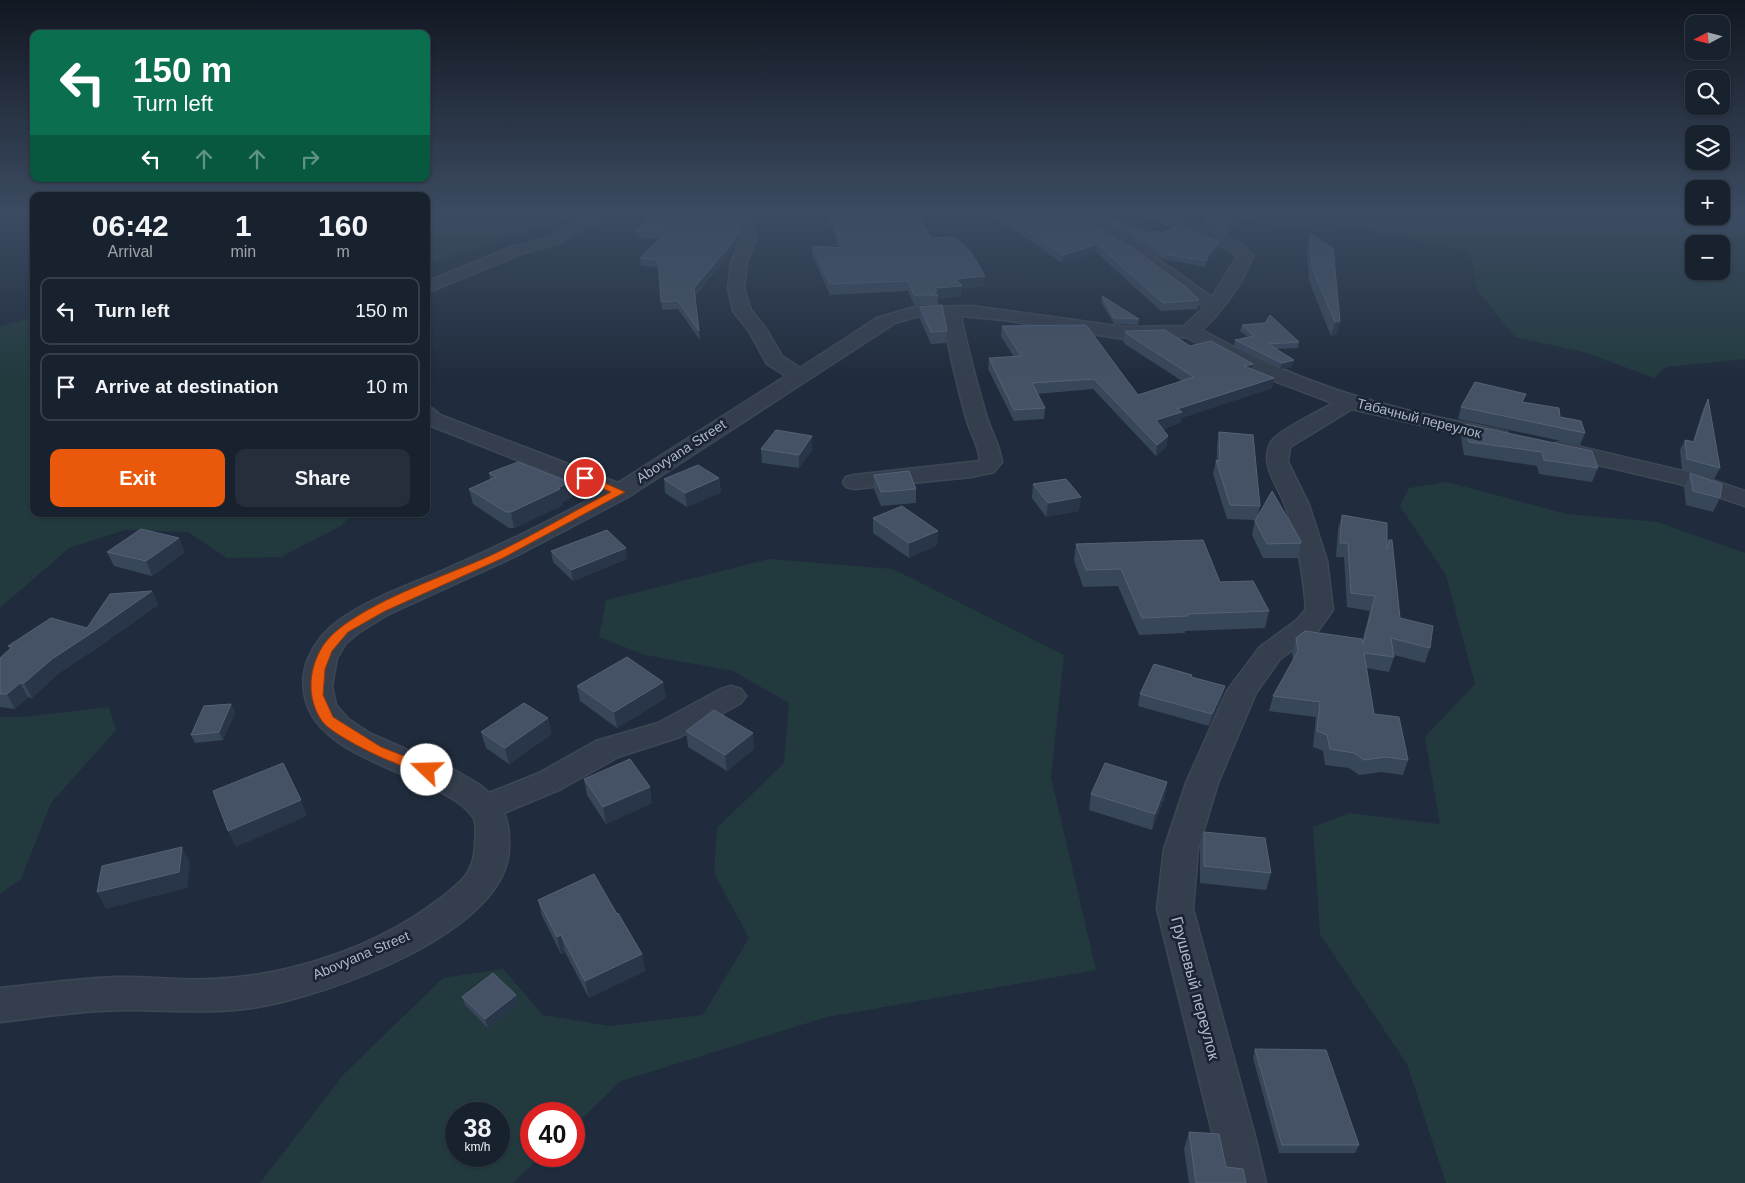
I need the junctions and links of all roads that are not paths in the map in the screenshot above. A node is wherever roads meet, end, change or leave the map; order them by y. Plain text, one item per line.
1 (471, 269) edge
2 (738, 269) edge
3 (1165, 269) edge
4 (1238, 269) edge
5 (430, 286) edge
6 (1213, 305) junction
7 (951, 310) junction
8 (1190, 330) junction
9 (802, 377) junction
10 (1350, 400) junction
11 (430, 416) edge
12 (1518, 441) edge
13 (1545, 446) edge
14 (854, 482) dead end
15 (620, 492) junction
16 (1745, 499) edge
17 (731, 696) dead end
18 (484, 808) junction
19 (0, 1005) edge
20 (1244, 1183) edge

1 - 5 street
2 - 9 street
3 - 6 street
4 - 6 street
6 - 8 street
7 - 8 street, Abovyana Street
7 - 9 street, Abovyana Street
7 - 14 street
8 - 10 street, Табачный переулок
9 - 15 street, Abovyana Street
10 - 12 street, Табачный переулок
10 - 20 street, Грушевый переулок
11 - 15 street
13 - 16 street
15 - 18 street, Abovyana Street
17 - 18 street
18 - 19 street, Abovyana Street

